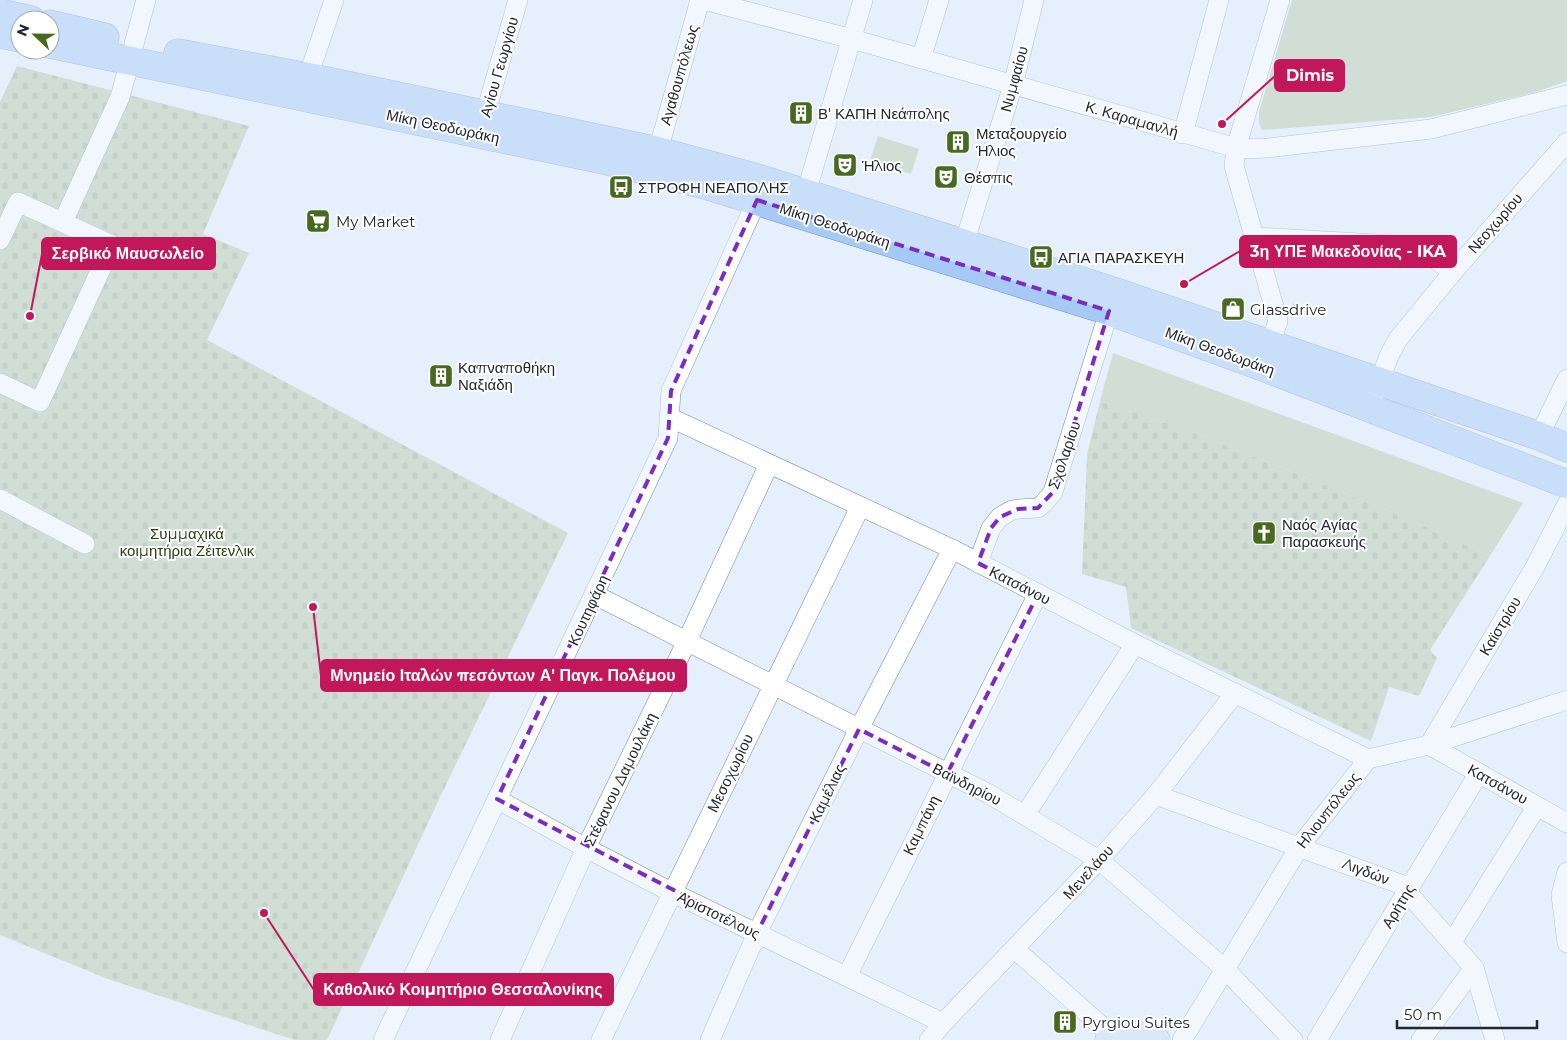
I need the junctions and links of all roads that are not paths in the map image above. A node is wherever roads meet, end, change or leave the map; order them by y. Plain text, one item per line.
1 (146, 0) edge
2 (334, 0) edge
3 (518, 0) edge
4 (702, 0) edge
5 (863, 0) edge
6 (939, 0) edge
7 (1034, 0) edge
8 (1220, 0) edge
9 (1280, 0) edge
10 (60, 28) edge
11 (852, 39) junction
12 (60, 45) edge
13 (132, 53) junction
14 (922, 59) junction
15 (308, 77) junction
16 (1013, 84) junction
17 (1567, 95) edge
18 (483, 124) junction
19 (1183, 134) junction
20 (1567, 142) edge
21 (1236, 148) junction
22 (658, 151) junction
23 (806, 192) junction
24 (757, 200) junction
25 (62, 222) junction
26 (1255, 237) junction
27 (0, 240) edge
28 (964, 244) junction
29 (1453, 272) junction
30 (1109, 311) junction
31 (1270, 345) junction
32 (1567, 379) edge
33 (0, 383) edge
34 (1379, 383) junction
35 (1370, 408) junction
36 (669, 417) junction
37 (1539, 436) junction
38 (1567, 448) edge
39 (769, 464) junction
40 (1567, 484) edge
41 (0, 499) edge
42 (1567, 504) edge
43 (860, 506) junction
44 (85, 544) dead end
45 (952, 549) junction
46 (978, 563) junction
47 (1038, 594) junction
48 (595, 595) junction
49 (687, 641) junction
50 (1135, 644) junction
51 (773, 685) junction
52 (1235, 693) junction
53 (1567, 700) edge
54 (859, 729) junction
55 (1429, 745) junction
56 (1368, 759) junction
57 (1479, 773) junction
58 (947, 774) junction
59 (1156, 795) junction
60 (498, 799) junction
61 (1537, 806) junction
62 (1025, 815) junction
63 (1567, 823) edge
64 (1300, 846) junction
65 (586, 848) junction
66 (1099, 860) junction
67 (1567, 872) edge
68 (1407, 891) junction
69 (671, 892) junction
70 (757, 934) junction
71 (1452, 942) junction
72 (1567, 943) edge
73 (1016, 950) junction
74 (1225, 969) junction
75 (1475, 970) junction
76 (847, 976) junction
77 (943, 1023) junction
78 (1110, 1039) edge
79 (383, 1040) edge
80 (500, 1040) edge
81 (601, 1040) edge
82 (710, 1040) edge
83 (929, 1040) edge
84 (1158, 1040) edge
85 (1182, 1040) edge
86 (1293, 1040) edge
87 (1318, 1040) edge
88 (1420, 1040) edge
89 (1495, 1040) edge

1 - 13 street
2 - 15 street
3 - 18 street, Αγίου Γεωργίου
4 - 11 street, Κ. Καραμανλή
4 - 22 street, Αγαθουπόλεως
5 - 11 street
6 - 14 street
7 - 16 street, Νυμφαίου
8 - 19 street
9 - 21 street
10 - 13 highway, Μίκη Θεοδωράκη
11 - 14 street, Κ. Καραμανλή
11 - 23 street
12 - 13 highway, Μίκη Θεοδωράκη
13 - 15 highway, Μίκη Θεοδωράκη
13 - 18 highway, Μίκη Θεοδωράκη
13 - 25 street
14 - 16 street, Κ. Καραμανλή
15 - 18 highway, Μίκη Θεοδωράκη
16 - 19 street, Κ. Καραμανλή
16 - 28 street, Νυμφαίου
17 - 21 street, Κ. Καραμανλή
18 - 22 highway, Μίκη Θεοδωράκη
18 - 24 highway, Μίκη Θεοδωράκη
19 - 21 street, Κ. Καραμανλή
20 - 29 street, Νεοχωρίου
21 - 26 street
22 - 23 highway, Μίκη Θεοδωράκη
23 - 28 highway, Μίκη Θεοδωράκη
24 - 30 highway, Μίκη Θεοδωράκη
24 - 36 street, Κουτηφάρη
25 - 27 street
25 - 33 street
26 - 29 street
26 - 31 street
28 - 31 highway, Μίκη Θεοδωράκη
29 - 34 street, Νεοχωρίου
30 - 35 highway, Μίκη Θεοδωράκη
30 - 46 street, Σχολαρίου
31 - 34 highway, Μίκη Θεοδωράκη
32 - 37 street
34 - 35 street, Νεοχωρίου
34 - 37 highway, Μίκη Θεοδωράκη
35 - 40 highway, Μίκη Θεοδωράκη
36 - 39 street, Κατσάνου
36 - 48 street, Κουτηφάρη
37 - 38 highway, Μίκη Θεοδωράκη
39 - 43 street, Κατσάνου
39 - 49 street, Στέφανου Δαμουλάκη
41 - 44 street
42 - 55 street, Καϊστρίου
43 - 45 street, Κατσάνου
43 - 51 street, Μεσοχωρίου
45 - 46 street, Κατσάνου
45 - 54 street, Καμέλιας
46 - 47 street, Κατσάνου
47 - 50 street, Κατσάνου
47 - 58 street, Καμπάνη
48 - 49 street, Βαϊνδηρίου
48 - 60 street, Κουτηφάρη
49 - 51 street, Βαϊνδηρίου
49 - 65 street, Στέφανου Δαμουλάκη
50 - 52 street, Κατσάνου
50 - 62 street
51 - 54 street, Βαϊνδηρίου
51 - 69 street, Μεσοχωρίου
52 - 56 street, Κατσάνου
52 - 59 street, Μενελάου
53 - 55 street, Ηλιουπόλεως
54 - 58 street, Βαϊνδηρίου
54 - 70 street, Καμέλιας
55 - 56 street, Ηλιουπόλεως
55 - 57 street, Κατσάνου
56 - 64 street, Ηλιουπόλεως
57 - 61 street, Κατσάνου
57 - 68 street, Αρήτης
58 - 62 street, Βαϊνδηρίου
58 - 76 street, Καμπάνη
59 - 64 street, Λιγδών
59 - 66 street, Μενελάου
60 - 65 street, Αριστοτέλους
60 - 79 street, Κουτηφάρη
61 - 63 street, Κατσάνου
61 - 71 street
62 - 66 street, Βαϊνδηρίου
64 - 68 street, Λιγδών
64 - 74 street, Ηλιουπόλεως
65 - 69 street, Αριστοτέλους
65 - 80 street, Στέφανου Δαμουλάκη
66 - 73 street, Μενελάου
66 - 74 street, Βαϊνδηρίου
67 - 72 street
68 - 71 street, Λιγδών
68 - 87 street, Αρήτης
69 - 70 street, Αριστοτέλους
69 - 81 street, Μεσοχωρίου
70 - 76 street, Αριστοτέλους
70 - 82 street, Καμέλιας
71 - 75 street, Λιγδών
73 - 77 street, Μενελάου
73 - 78 street
74 - 85 street, Ηλιουπόλεως
74 - 86 street, Βαϊνδηρίου
75 - 88 street
75 - 89 street, Λιγδών
76 - 77 street, Αριστοτέλους
77 - 83 street, Μενελάου
78 - 84 main road

